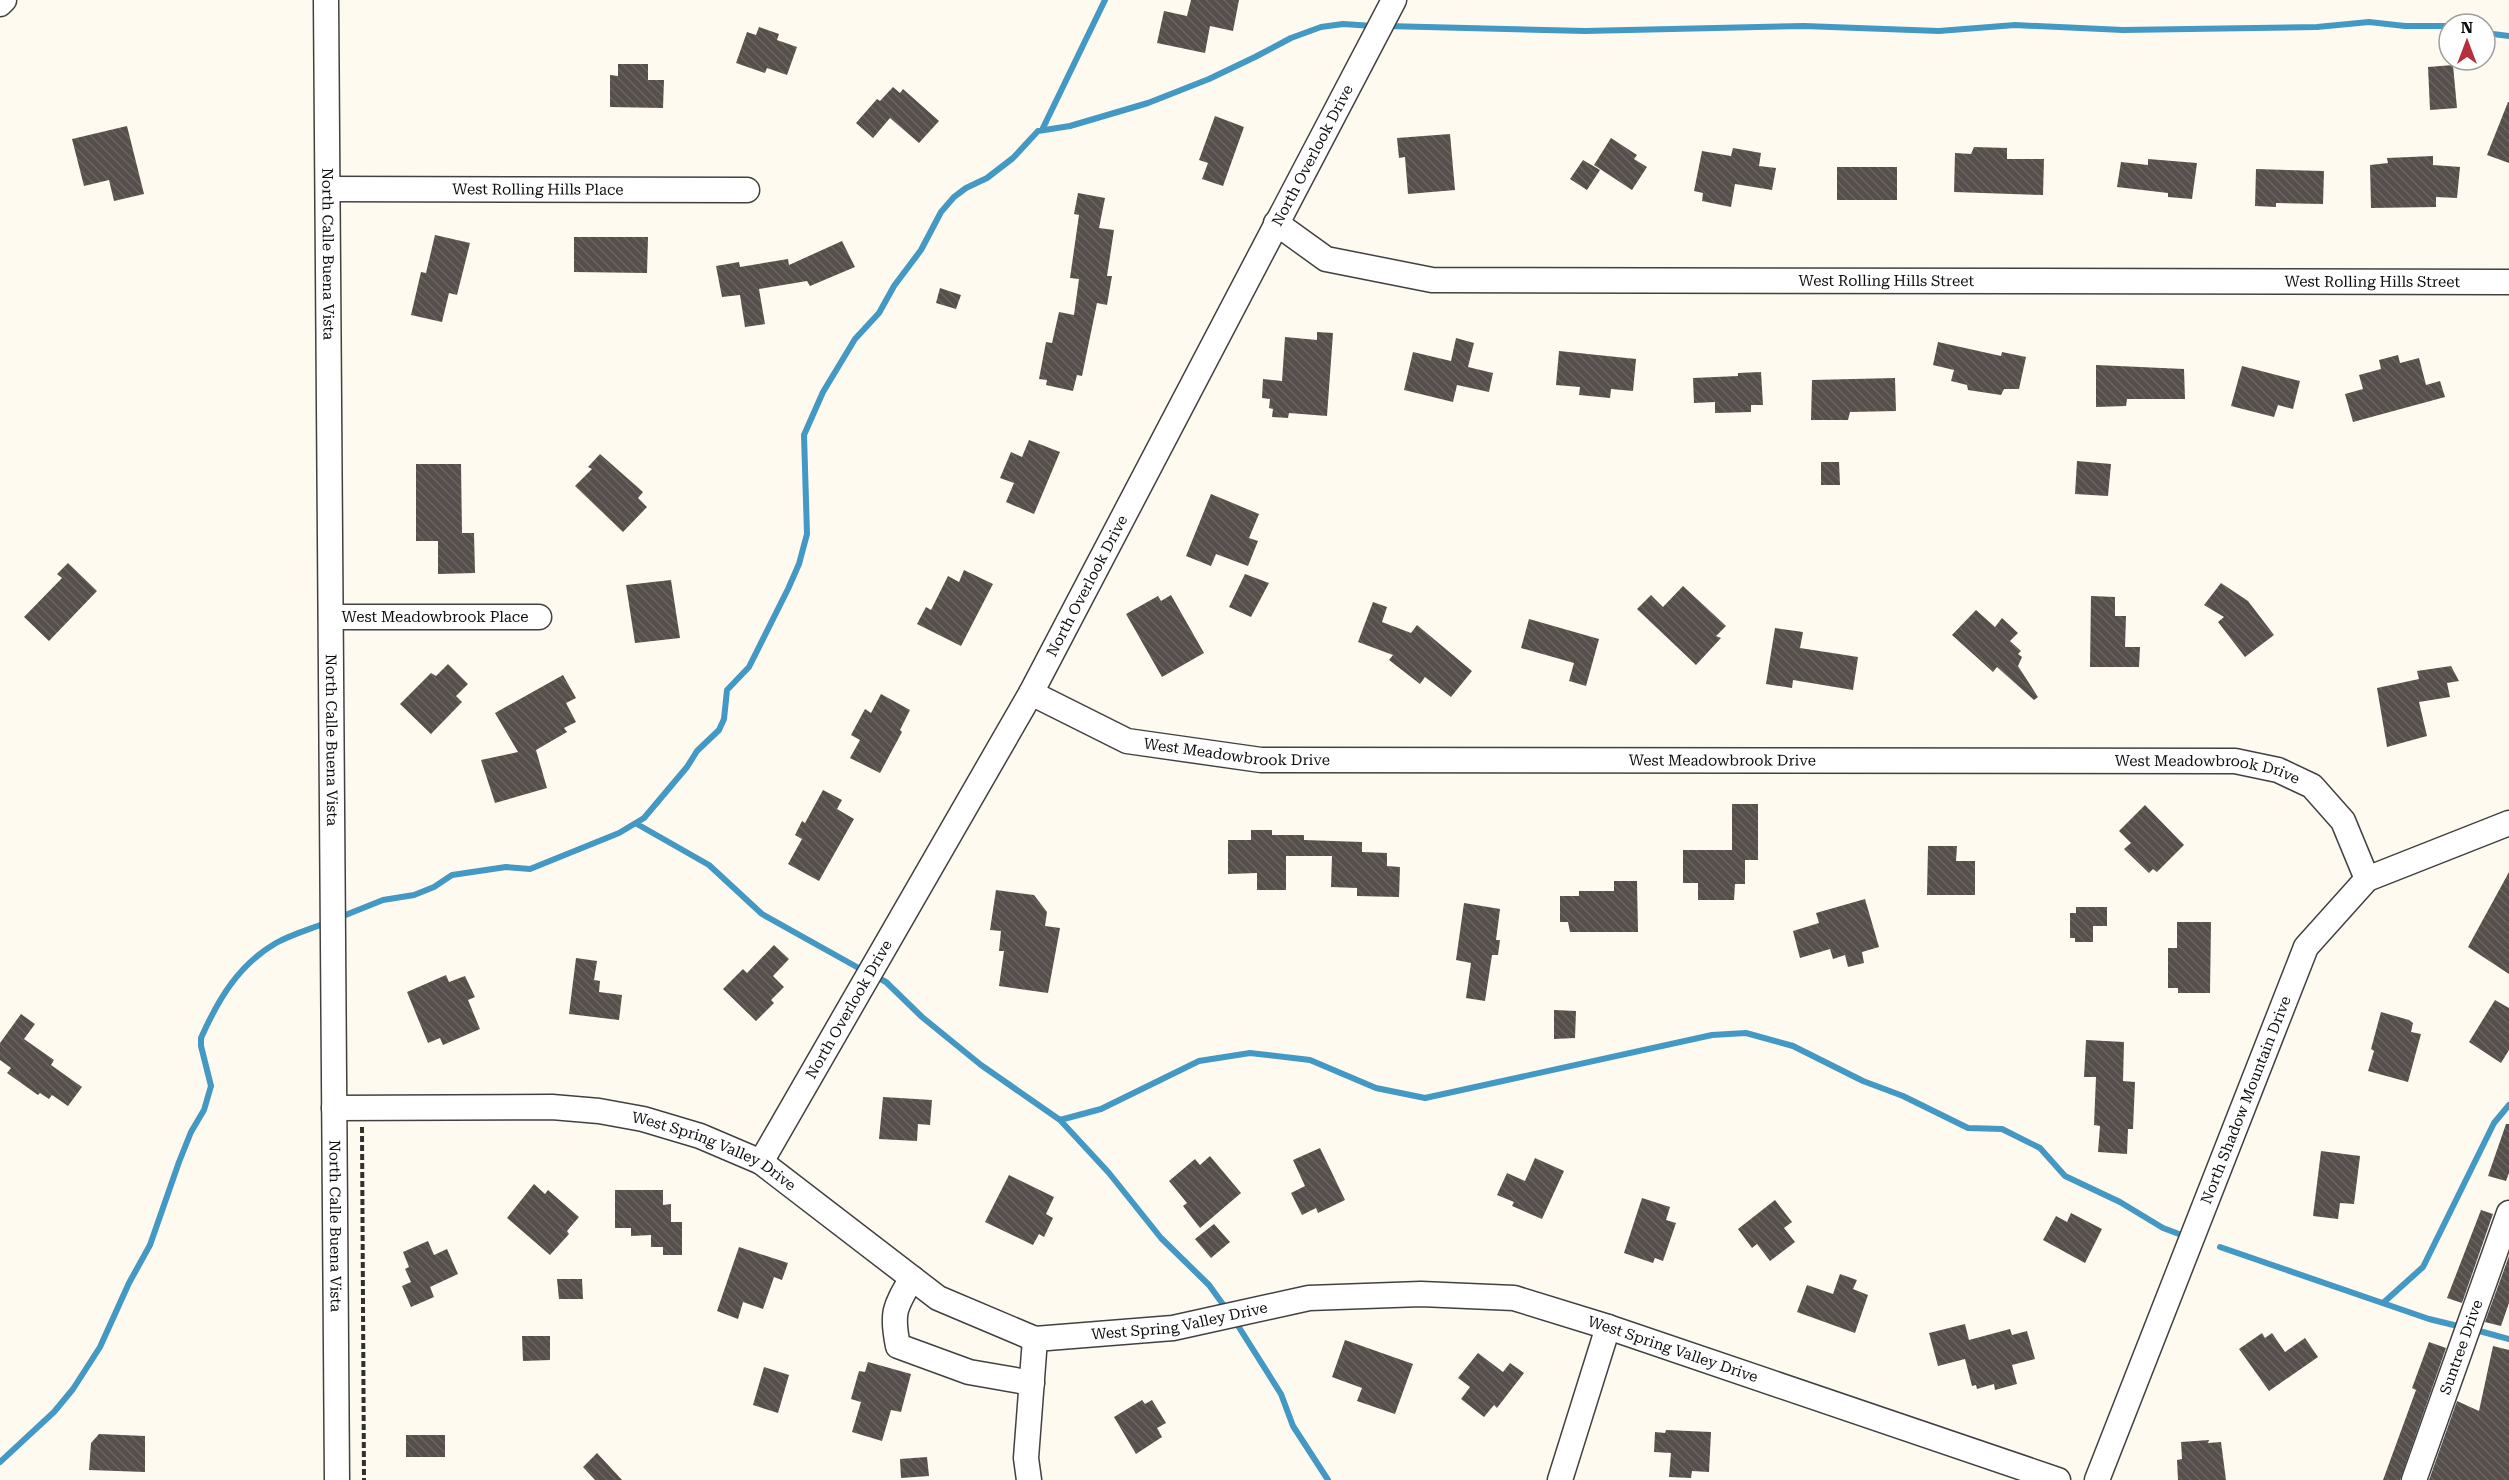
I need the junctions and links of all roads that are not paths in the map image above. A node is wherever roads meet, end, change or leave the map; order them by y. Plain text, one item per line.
1 (4, 0) edge
2 (326, 0) edge
3 (1394, 0) edge
4 (0, 4) edge
5 (328, 189) junction
6 (747, 190) dead end
7 (1276, 223) junction
8 (2509, 282) edge
9 (331, 617) junction
10 (539, 617) dead end
11 (1031, 693) junction
12 (2509, 823) edge
13 (2367, 879) junction
14 (334, 1108) junction
15 (761, 1162) junction
16 (2509, 1213) edge
17 (912, 1278) junction
18 (1608, 1327) junction
19 (1035, 1339) junction
20 (1032, 1383) junction
21 (337, 1480) edge
22 (1029, 1480) edge
23 (1560, 1480) edge
24 (2058, 1480) edge
25 (2097, 1480) edge
26 (2414, 1480) edge

1 - 4 street
2 - 5 street, North Calle Buena Vista
3 - 7 street, North Overlook Drive
5 - 6 street, West Rolling Hills Place
5 - 9 street, North Calle Buena Vista
7 - 8 street, West Rolling Hills Street
7 - 11 street, North Overlook Drive
9 - 10 street, West Meadowbrook Place
9 - 14 street, North Calle Buena Vista
11 - 13 street, West Meadowbrook Drive
11 - 15 street, North Overlook Drive
12 - 13 street, North Shadow Mountain Drive
13 - 25 street, North Shadow Mountain Drive
14 - 15 street, West Spring Valley Drive
14 - 21 street, North Calle Buena Vista
15 - 17 street, West Spring Valley Drive
16 - 26 street, Suntree Drive
17 - 19 street, West Spring Valley Drive
17 - 20 street
18 - 19 street, West Spring Valley Drive
18 - 23 street
18 - 24 street, West Spring Valley Drive
19 - 20 street
20 - 22 street

